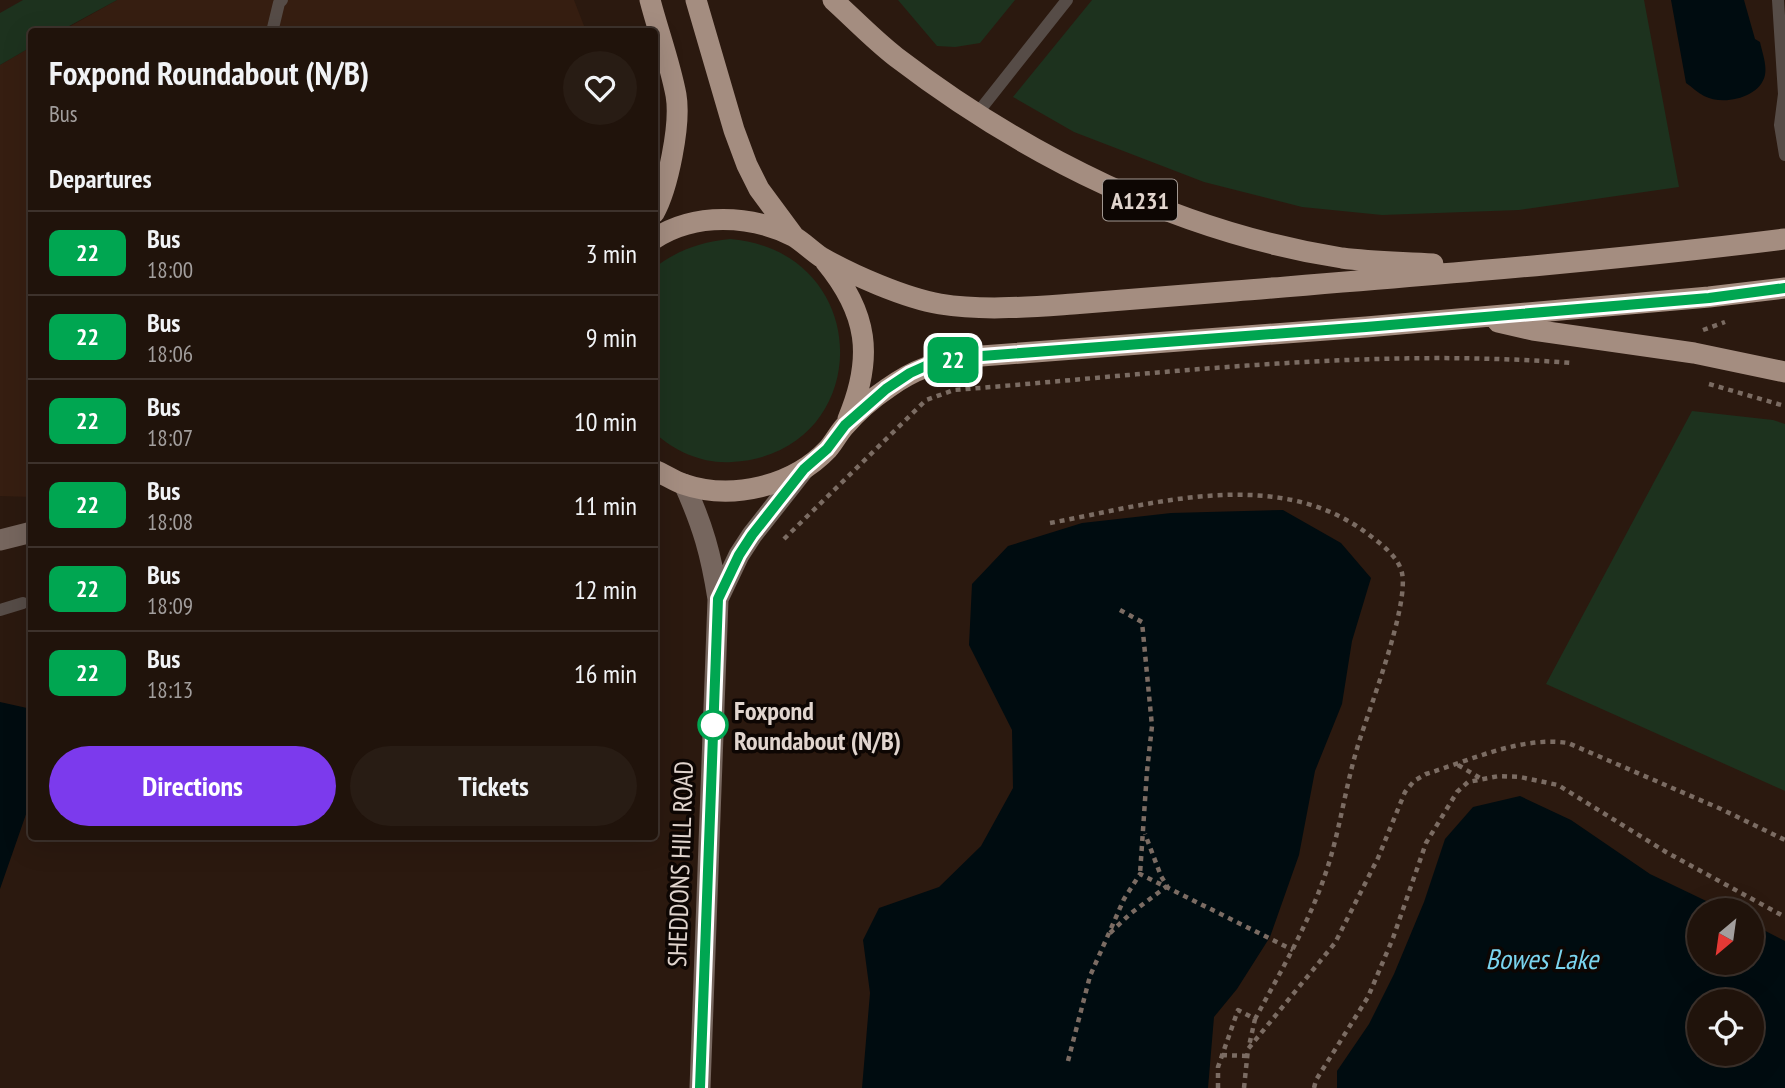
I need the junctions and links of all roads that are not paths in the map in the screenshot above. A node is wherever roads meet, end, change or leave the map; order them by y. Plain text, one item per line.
1 (282, 0) edge
2 (650, 0) edge
3 (696, 0) edge
4 (833, 0) edge
5 (1067, 0) edge
6 (1778, 0) edge
7 (273, 28) edge
8 (657, 28) edge
9 (658, 30) edge
10 (976, 115) junction
11 (1785, 155) edge
12 (658, 206) edge
13 (658, 236) edge
14 (794, 237) junction
15 (1785, 239) edge
16 (821, 257) junction
17 (1500, 269) junction
18 (1785, 288) edge
19 (1478, 317) junction
20 (1785, 372) edge
21 (845, 425) junction
22 (804, 469) junction
23 (658, 472) edge
24 (684, 484) junction
25 (28, 533) edge
26 (0, 540) edge
27 (718, 599) junction
28 (23, 603) dead end
29 (0, 610) edge
30 (700, 1088) edge

1 - 7 lane
2 - 8 highway
3 - 14 highway
4 - 10 highway, A1231
5 - 10 lane
6 - 11 lane
9 - 12 highway
10 - 17 highway, A1231
13 - 14 highway
14 - 16 highway
15 - 17 highway, A1231
16 - 17 highway, A1231
16 - 21 highway
18 - 19 highway
19 - 20 highway
19 - 21 highway
21 - 22 highway
22 - 24 highway
22 - 27 street
23 - 24 highway
24 - 27 street
25 - 26 street
27 - 30 street, SHEDDONS HILL ROAD
28 - 29 lane

